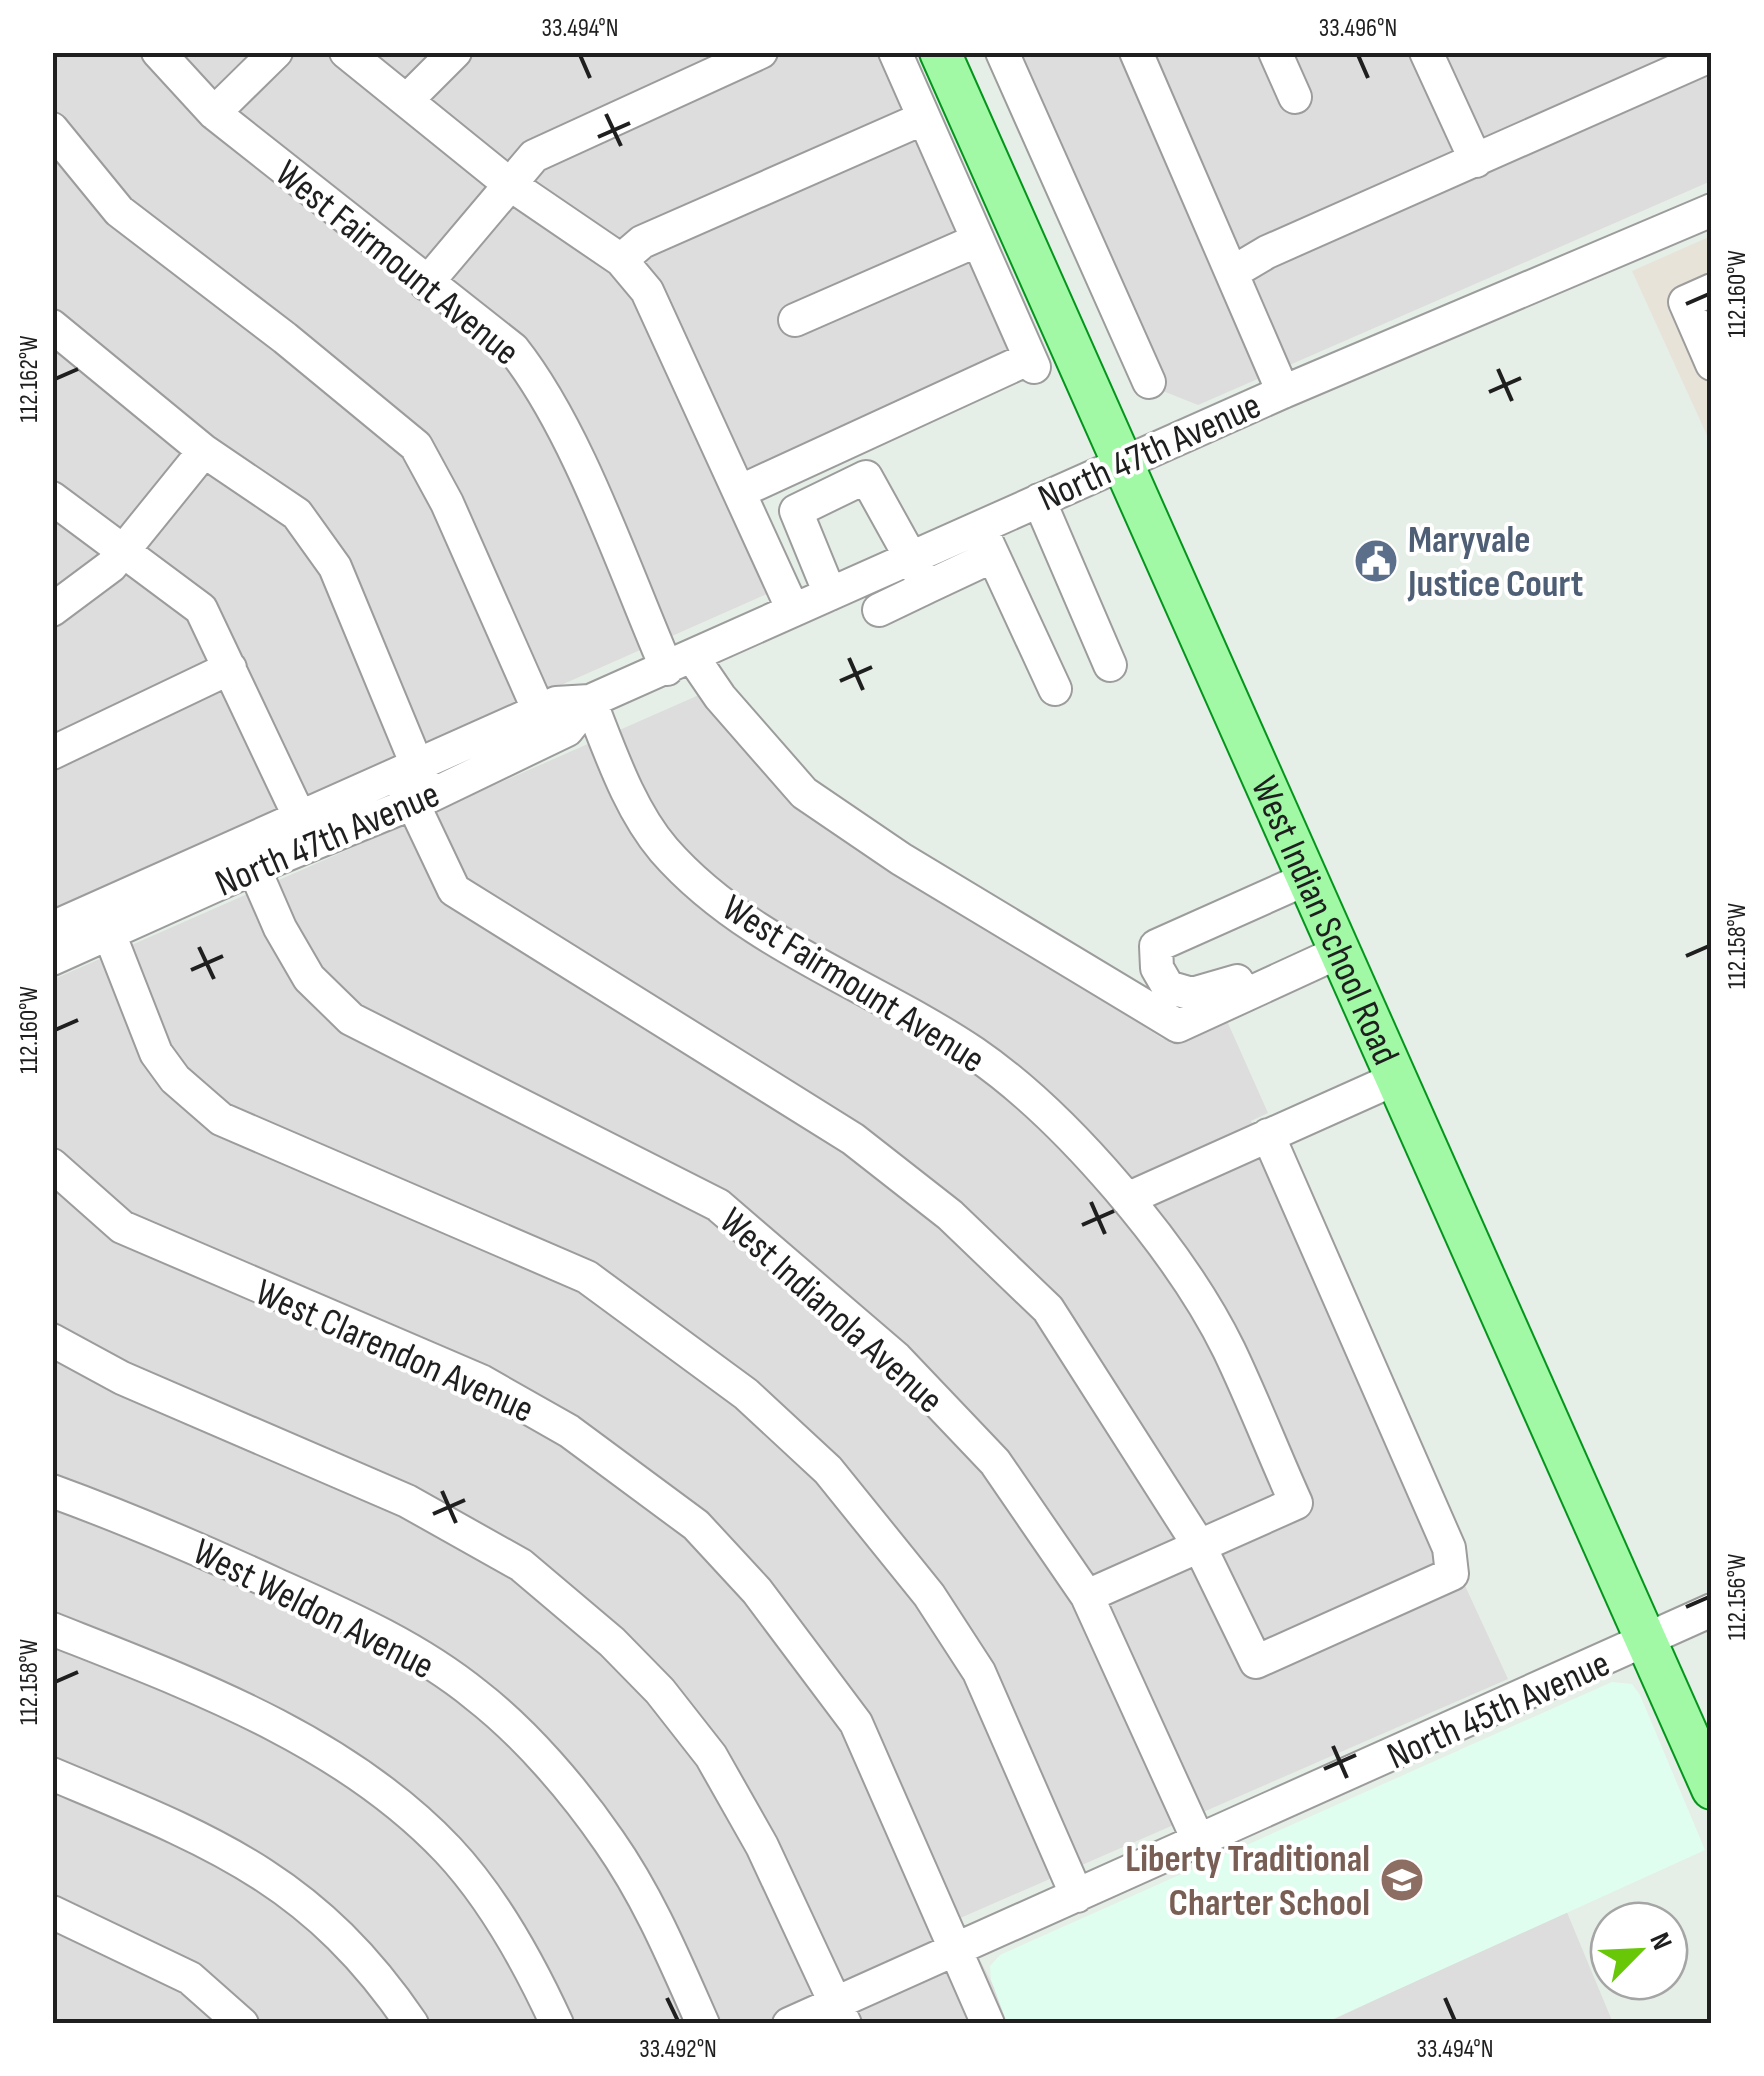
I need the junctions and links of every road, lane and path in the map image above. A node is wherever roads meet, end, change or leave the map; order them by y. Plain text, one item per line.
1 (158, 52) edge
2 (276, 52) edge
3 (346, 52) edge
4 (456, 52) edge
5 (761, 52) edge
6 (895, 52) edge
7 (940, 52) edge
8 (1002, 52) edge
9 (1136, 52) edge
10 (1274, 52) edge
11 (1426, 52) edge
12 (1712, 56) edge
13 (1295, 97) dead end
14 (407, 100) junction
15 (214, 114) junction
16 (924, 118) junction
17 (52, 128) edge
18 (1476, 160) junction
19 (508, 182) junction
20 (1712, 210) edge
21 (978, 240) junction
22 (620, 260) junction
23 (1235, 271) junction
24 (426, 284) junction
25 (1712, 290) edge
26 (794, 320) dead end
27 (52, 326) edge
28 (1712, 364) edge
29 (1149, 382) dead end
30 (1283, 392) junction
31 (204, 451) junction
32 (1122, 464) junction
33 (741, 491) junction
34 (52, 498) edge
35 (1039, 500) junction
36 (986, 542) junction
37 (124, 552) junction
38 (909, 558) junction
39 (927, 587) junction
40 (830, 594) junction
41 (52, 610) edge
42 (793, 610) junction
43 (879, 610) dead end
44 (679, 662) junction
45 (1110, 666) dead end
46 (230, 668) junction
47 (1055, 689) dead end
48 (590, 702) junction
49 (540, 710) junction
50 (52, 753) edge
51 (415, 785) junction
52 (300, 818) junction
53 (248, 856) junction
54 (1306, 879) junction
55 (52, 928) edge
56 (110, 932) junction
57 (1335, 944) junction
58 (52, 959) edge
59 (1395, 1078) junction
60 (1268, 1135) junction
61 (52, 1165) edge
62 (1126, 1198) junction
63 (52, 1340) edge
64 (52, 1491) edge
65 (1200, 1548) junction
66 (1087, 1596) junction
67 (1712, 1610) edge
68 (52, 1629) edge
69 (1646, 1641) junction
70 (52, 1774) edge
71 (1712, 1789) edge
72 (1199, 1842) junction
73 (1077, 1896) junction
74 (52, 1912) edge
75 (957, 1950) junction
76 (841, 2013) edge
77 (242, 2024) edge
78 (412, 2024) edge
79 (557, 2024) edge
80 (703, 2024) edge
81 (789, 2024) edge
82 (988, 2024) edge

1 - 15 street, West Fairmount Avenue
2 - 15 street
3 - 14 street
4 - 14 street
5 - 19 street
6 - 16 street
7 - 32 main road, West Indian School Road
8 - 29 street
9 - 23 street
10 - 13 street
11 - 18 street
12 - 18 street
14 - 19 street
15 - 24 street, West Fairmount Avenue
16 - 21 street
16 - 22 street
17 - 49 street
18 - 23 street
19 - 22 street
19 - 24 street
20 - 30 street, North 47th Avenue
21 - 26 street
21 - 33 street
22 - 33 street
23 - 30 street
24 - 44 street, West Fairmount Avenue
25 - 28 street
27 - 31 street
30 - 32 street, North 47th Avenue
31 - 37 street
31 - 51 street
32 - 35 street, North 47th Avenue
32 - 54 main road, West Indian School Road
33 - 42 street
34 - 37 street
35 - 36 street, North 47th Avenue
35 - 45 street
36 - 38 street, North 47th Avenue
36 - 39 street
36 - 47 street
37 - 41 street
37 - 46 street
38 - 39 street
38 - 40 street, North 47th Avenue
38 - 40 street
39 - 43 street
40 - 42 street, North 47th Avenue
42 - 44 street, North 47th Avenue
44 - 48 street, North 47th Avenue
44 - 57 street, West Fairmount Avenue
46 - 50 street
46 - 52 street
48 - 49 street, North 47th Avenue
48 - 51 street, North 47th Avenue
48 - 62 street, West Fairmount Avenue
49 - 51 street, North 47th Avenue
51 - 52 street, North 47th Avenue
51 - 53 street, North 47th Avenue
51 - 65 street
52 - 53 street, North 47th Avenue
53 - 55 street, North 47th Avenue
53 - 56 street, North 47th Avenue
53 - 66 street, West Indianola Avenue
54 - 57 main road, West Indian School Road
54 - 57 street
56 - 58 street, North 47th Avenue
56 - 73 street
57 - 59 main road, West Indian School Road
59 - 60 street
59 - 69 main road, West Indian School Road
60 - 62 street
60 - 65 street
61 - 75 street, West Clarendon Avenue
62 - 65 street, West Fairmount Avenue
63 - 76 street
64 - 80 street, West Weldon Avenue
65 - 66 street
66 - 72 street, West Indianola Avenue
67 - 69 street, North 45th Avenue
68 - 79 street
69 - 71 main road, West Indian School Road
69 - 72 street, North 45th Avenue
70 - 78 street
72 - 73 street, North 45th Avenue
73 - 75 street, North 45th Avenue
74 - 77 street
75 - 76 street, North 45th Avenue
75 - 82 street, West Clarendon Avenue
76 - 81 street, North 45th Avenue

